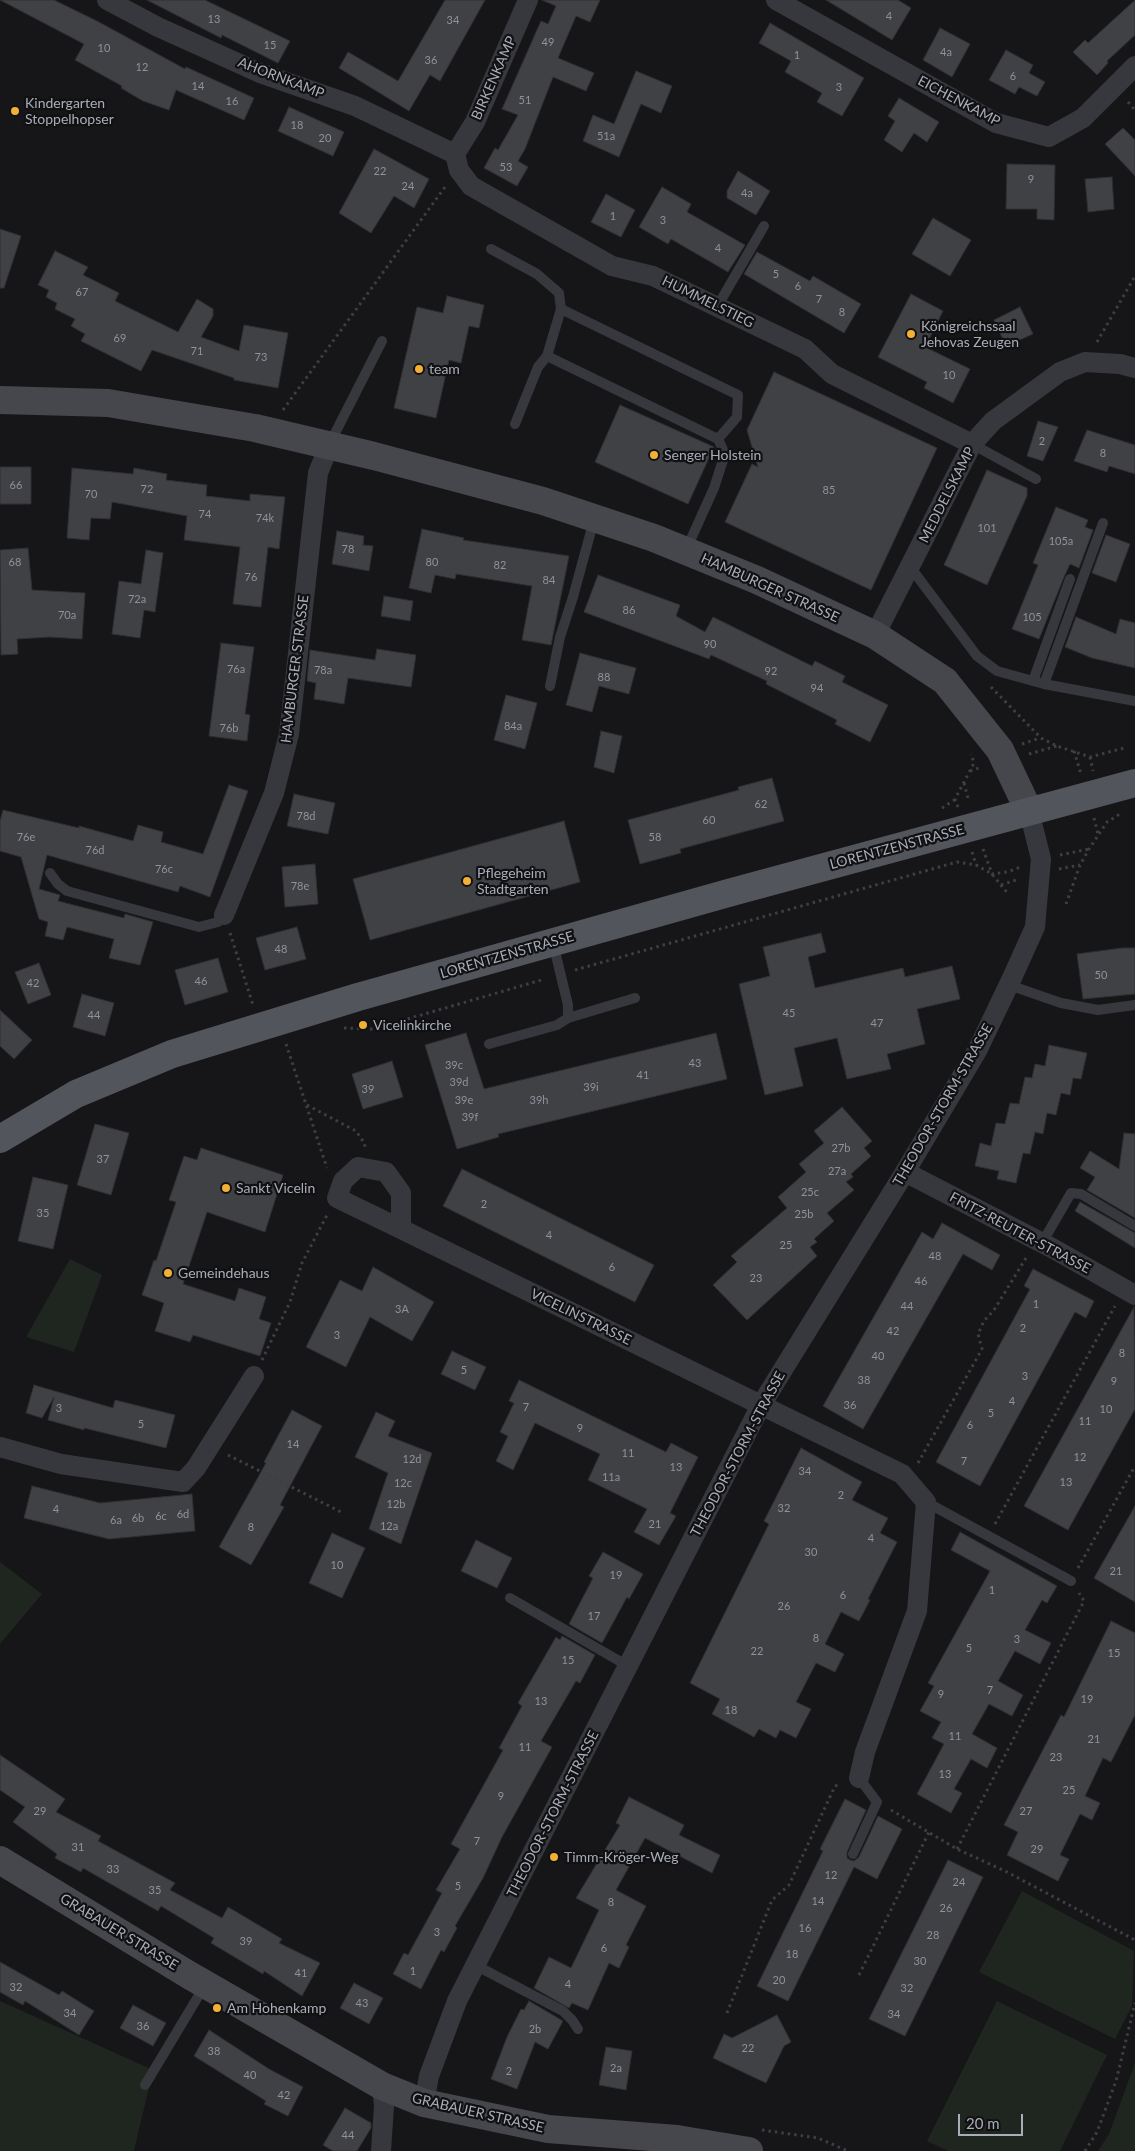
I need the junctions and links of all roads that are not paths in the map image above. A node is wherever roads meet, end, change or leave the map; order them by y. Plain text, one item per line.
1 (107, 0) edge
2 (528, 0) edge
3 (776, 0) edge
4 (1135, 66) edge
5 (457, 162) junction
6 (764, 226) dead end
7 (491, 249) dead end
8 (717, 307) junction
9 (561, 309) junction
10 (382, 341) dead end
11 (547, 356) junction
12 (1135, 368) edge
13 (0, 400) edge
14 (515, 424) dead end
15 (718, 439) junction
16 (972, 444) junction
17 (328, 446) junction
18 (1036, 479) dead end
19 (594, 519) junction
20 (1103, 524) dead end
21 (686, 551) junction
22 (911, 568) junction
23 (1070, 579) dead end
24 (875, 636) junction
25 (1033, 681) junction
26 (1044, 684) junction
27 (550, 686) dead end
28 (1135, 701) edge
29 (1135, 783) edge
30 (1029, 811) junction
31 (50, 873) dead end
32 (224, 915) joint
33 (553, 942) junction
34 (1009, 984) junction
35 (635, 998) dead end
36 (1135, 1005) edge
37 (568, 1018) junction
38 (489, 1044) dead end
39 (0, 1139) edge
40 (905, 1172) junction
41 (1135, 1226) edge
42 (401, 1229) junction
43 (1039, 1242) junction
44 (1130, 1292) edge
45 (254, 1376) road end
46 (761, 1405) junction
47 (0, 1447) edge
48 (926, 1502) junction
49 (1071, 1580) road end
50 (510, 1598) dead end
51 (628, 1666) junction
52 (859, 1778) joint
53 (853, 1854) dead end
54 (0, 1860) edge
55 (475, 1965) junction
56 (206, 1984) junction
57 (578, 2029) dead end
58 (144, 2085) dead end
59 (382, 2086) junction
60 (424, 2103) junction
61 (381, 2151) edge
62 (749, 2151) edge

1 - 5 street, AHORNKAMP
2 - 5 street, BIRKENKAMP
3 - 4 street, EICHENKAMP
5 - 8 street, HUMMELSTIEG
6 - 8 lane
7 - 9 lane
8 - 16 street, HUMMELSTIEG
9 - 11 lane
9 - 15 lane
10 - 17 lane
11 - 14 lane
11 - 15 lane
12 - 16 street, MEDDELSKAMP
13 - 17 street, HAMBURGER STRASSE
15 - 21 lane
16 - 18 lane
16 - 22 street, MEDDELSKAMP
17 - 19 street, HAMBURGER STRASSE
17 - 32 street, HAMBURGER STRASSE
19 - 21 street, HAMBURGER STRASSE
19 - 27 lane
20 - 26 lane
21 - 24 street, HAMBURGER STRASSE
22 - 24 street, MEDDELSKAMP
22 - 25 lane
23 - 25 lane
24 - 30 street, HAMBURGER STRASSE
25 - 26 lane
26 - 28 lane
29 - 30 main road
30 - 33 main road, LORENTZENSTRASSE
30 - 34 street, THEODOR-STORM-STRASSE
31 - 32 lane
33 - 37 lane
33 - 39 main road, LORENTZENSTRASSE
34 - 36 lane
34 - 40 street, THEODOR-STORM-STRASSE
35 - 37 lane
37 - 38 lane
40 - 43 street, FRITZ-REUTER-STRASSE
40 - 46 street, THEODOR-STORM-STRASSE
41 - 43 lane
42 - 42 street, VICELINSTRASSE
42 - 46 street, VICELINSTRASSE
43 - 44 street, FRITZ-REUTER-STRASSE
45 - 47 street
46 - 48 street
46 - 51 street, THEODOR-STORM-STRASSE
48 - 49 lane
48 - 52 street
50 - 51 lane
51 - 55 street, THEODOR-STORM-STRASSE
52 - 53 lane
54 - 56 street, GRABAUER STRASSE
55 - 57 lane
55 - 60 street, THEODOR-STORM-STRASSE
56 - 58 lane
56 - 59 street, GRABAUER STRASSE
59 - 60 street, GRABAUER STRASSE
59 - 61 street
60 - 62 street, GRABAUER STRASSE

